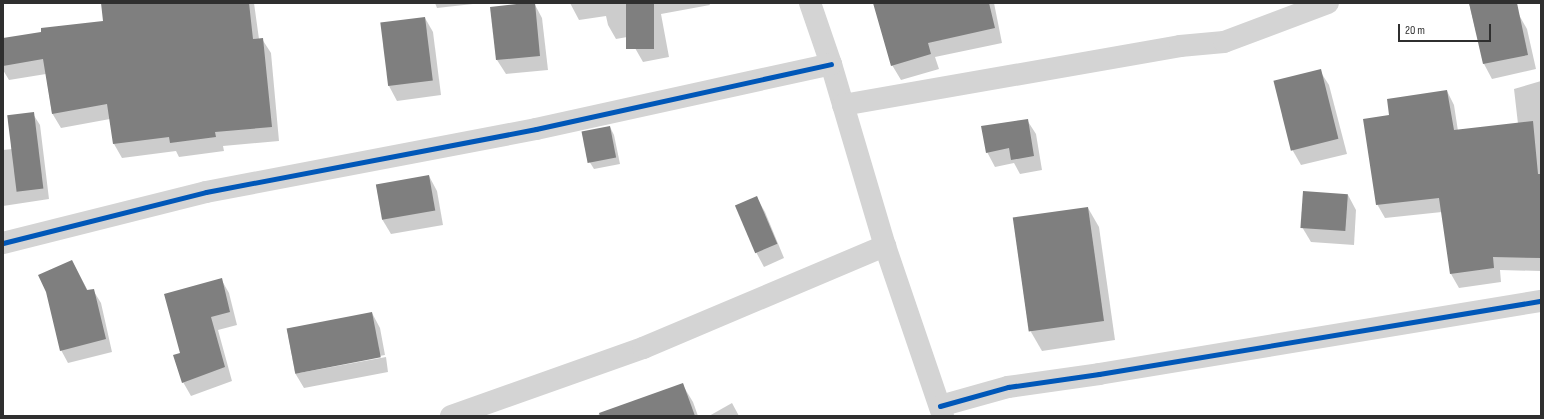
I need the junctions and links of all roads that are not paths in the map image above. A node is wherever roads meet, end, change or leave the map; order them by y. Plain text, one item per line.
1 (810, 3) edge
2 (1328, 3) edge
3 (831, 64) junction
4 (842, 105) junction
5 (3, 243) edge
6 (885, 246) junction
7 (1541, 302) edge
8 (941, 411) edge
9 (451, 416) edge

1 - 3 street
2 - 4 street
3 - 4 street
3 - 5 street
4 - 6 street
6 - 8 street
6 - 9 street
7 - 8 street

